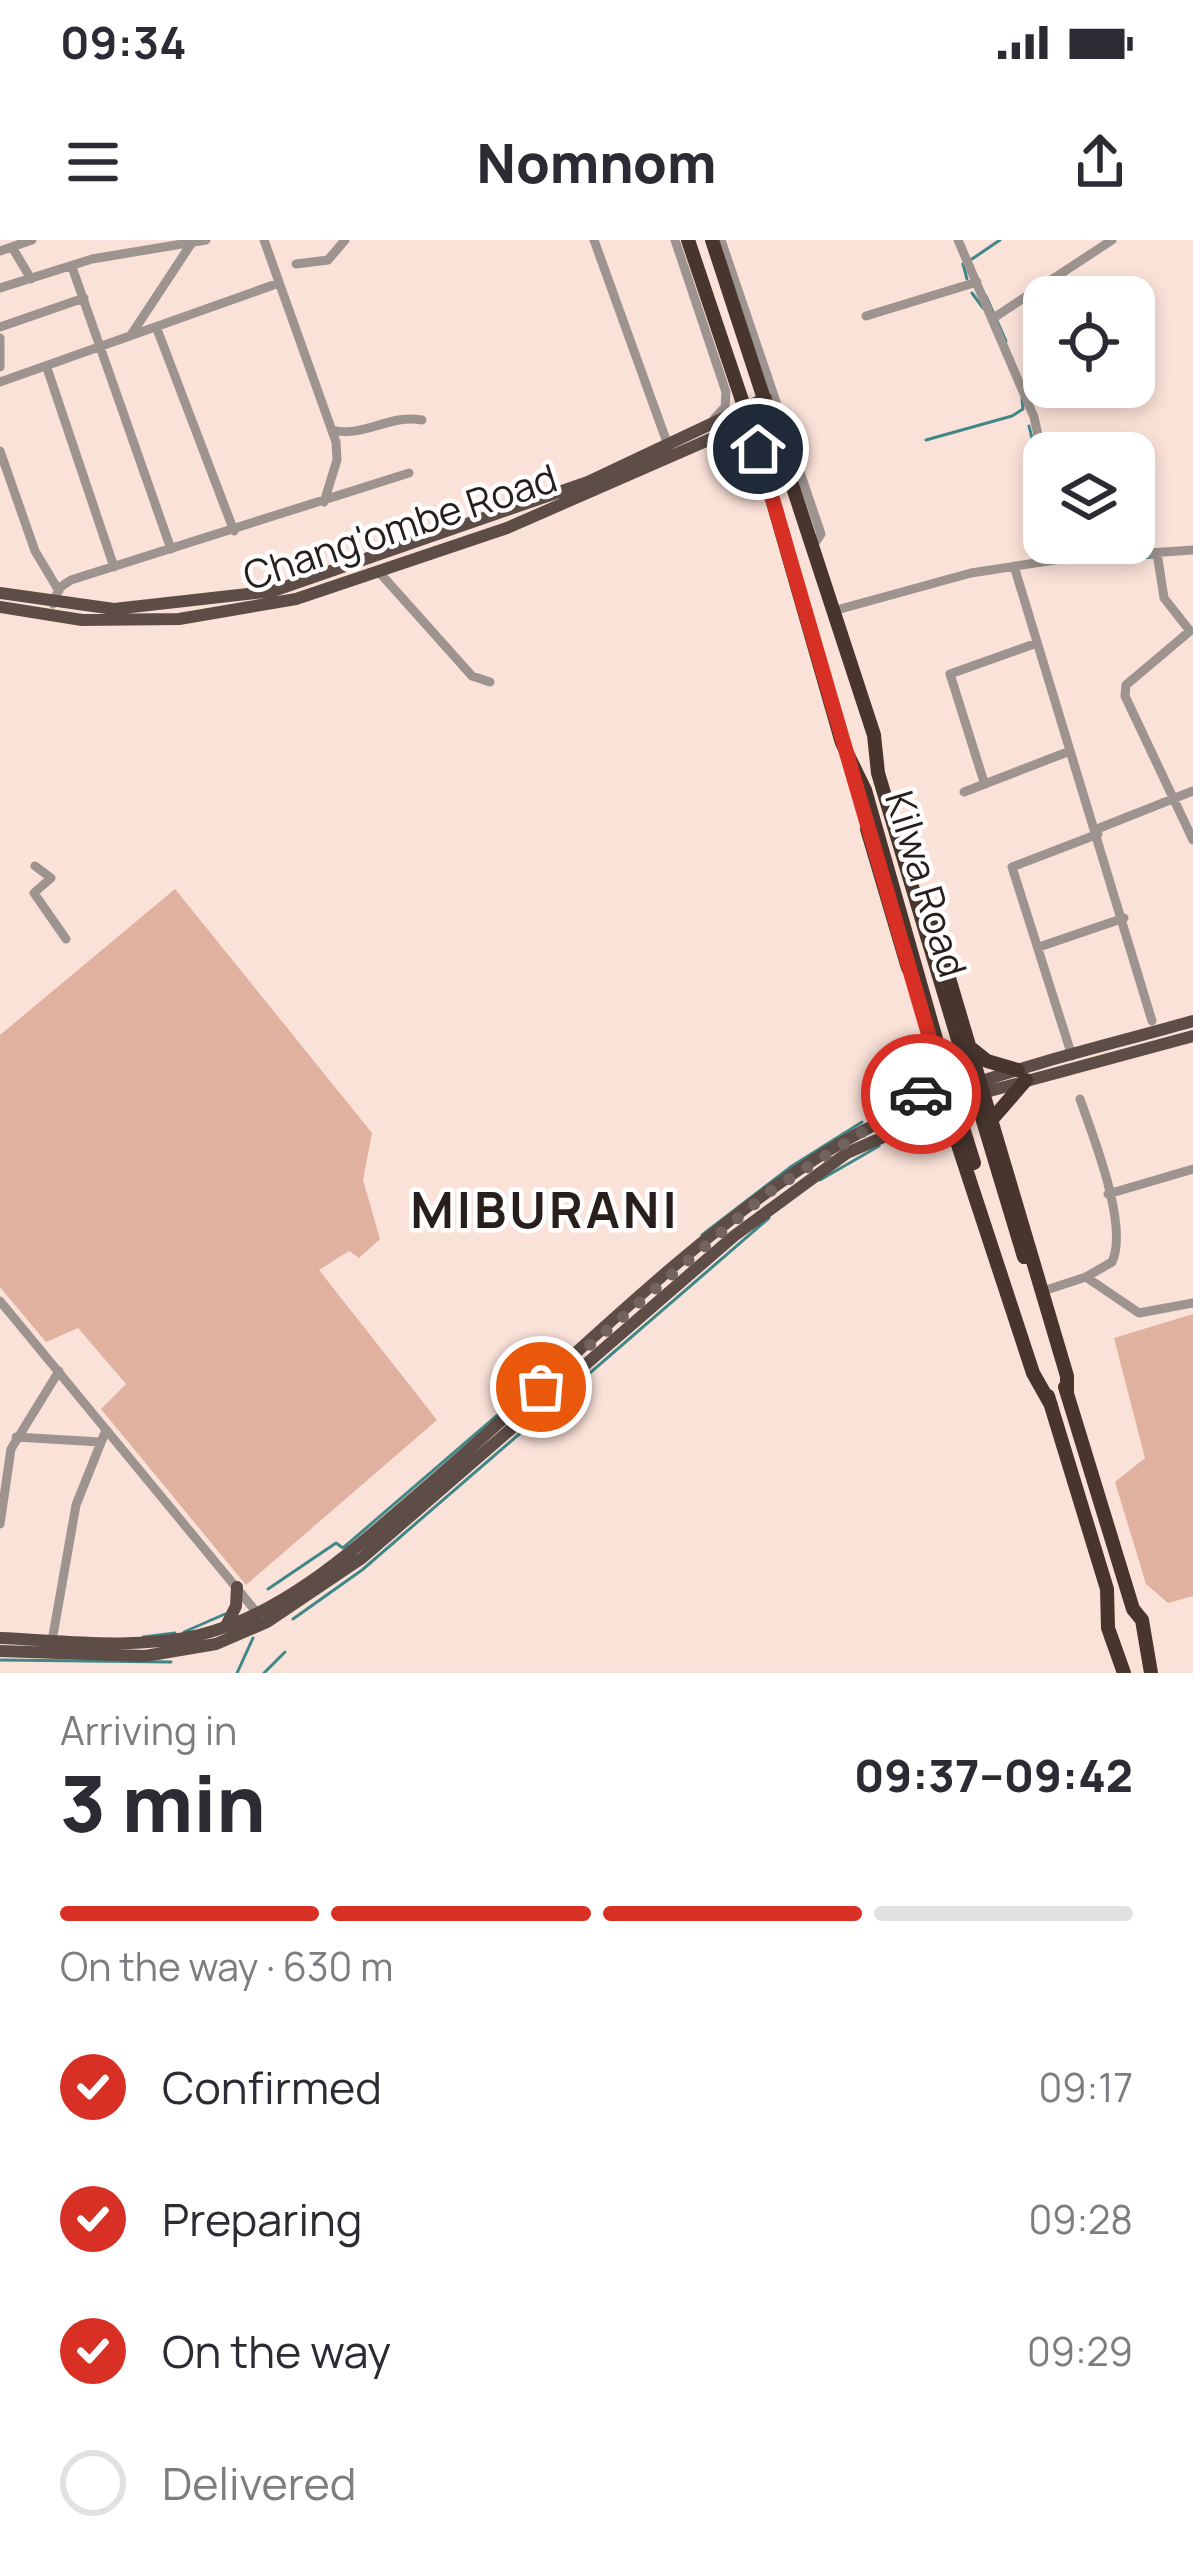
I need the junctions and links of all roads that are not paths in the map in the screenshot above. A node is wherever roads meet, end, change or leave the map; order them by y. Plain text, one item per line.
1 (32, 240) edge
2 (206, 240) edge
3 (264, 240) edge
4 (345, 240) edge
5 (594, 240) edge
6 (675, 240) edge
7 (688, 240) edge
8 (712, 240) edge
9 (721, 240) edge
10 (958, 240) edge
11 (1112, 240) edge
12 (191, 244) junction
13 (12, 247) junction
14 (0, 251) edge
15 (296, 264) dead end
16 (73, 267) junction
17 (1065, 276) edge
18 (31, 279) junction
19 (279, 283) junction
20 (977, 283) junction
21 (0, 288) edge
22 (84, 298) junction
23 (1023, 303) edge
24 (866, 316) dead end
25 (992, 319) junction
26 (0, 327) edge
27 (157, 329) junction
28 (0, 338) edge
29 (128, 340) junction
30 (104, 348) junction
31 (0, 367) edge
32 (47, 368) junction
33 (0, 382) edge
34 (739, 391) junction
35 (768, 406) junction
36 (422, 420) dead end
37 (749, 421) junction
38 (726, 423) junction
39 (332, 430) junction
40 (699, 432) junction
41 (1037, 432) edge
42 (669, 448) junction
43 (0, 451) edge
44 (409, 473) dead end
45 (324, 503) junction
46 (234, 531) junction
47 (107, 546) junction
48 (813, 546) junction
49 (171, 549) junction
50 (1193, 550) edge
51 (1157, 553) joint
52 (132, 561) junction
53 (1027, 564) edge
54 (1014, 566) junction
55 (114, 567) junction
56 (379, 572) junction
57 (0, 593) edge
58 (56, 597) junction
59 (0, 607) edge
60 (832, 611) junction
61 (1037, 644) junction
62 (490, 682) dead end
63 (1070, 751) junction
64 (983, 782) junction
65 (1193, 791) edge
66 (964, 792) dead end
67 (1176, 797) junction
68 (1097, 832) junction
69 (1193, 840) edge
70 (35, 866) dead end
71 (1124, 918) junction
72 (66, 939) dead end
73 (1039, 947) junction
74 (1152, 1021) dead end
75 (1193, 1022) edge
76 (1193, 1036) edge
77 (969, 1056) junction
78 (1072, 1056) junction
79 (940, 1063) junction
80 (1022, 1075) junction
81 (984, 1086) junction
82 (1080, 1099) dead end
83 (944, 1101) junction
84 (987, 1114) junction
85 (885, 1118) junction
86 (910, 1121) junction
87 (954, 1135) junction
88 (1193, 1169) edge
89 (1108, 1194) junction
90 (1086, 1277) junction
91 (1043, 1291) junction
92 (0, 1301) edge
93 (1193, 1304) edge
94 (59, 1371) junction
95 (1067, 1394) junction
96 (1051, 1405) junction
97 (106, 1430) junction
98 (16, 1437) junction
99 (100, 1442) junction
100 (0, 1524) edge
101 (241, 1592) junction
102 (274, 1604) junction
103 (1133, 1609) junction
104 (261, 1618) junction
105 (1109, 1619) junction
106 (225, 1627) junction
107 (1141, 1631) junction
108 (1112, 1636) junction
109 (0, 1638) edge
110 (52, 1641) junction
111 (0, 1651) edge
112 (1124, 1673) edge
113 (1151, 1673) edge

1 - 13 street
2 - 12 street
3 - 19 street
4 - 15 street
5 - 42 street
6 - 40 street
7 - 34 highway, Kilwa Road
8 - 35 highway, Kilwa Road
9 - 48 street
10 - 20 street
11 - 17 street
12 - 16 street
12 - 29 street
13 - 14 street
13 - 18 street
16 - 18 street
16 - 22 street
18 - 21 street
19 - 27 street
19 - 39 street
20 - 24 street
20 - 25 street
22 - 26 street
22 - 30 street
23 - 25 street
25 - 41 street
27 - 29 street
27 - 46 street
28 - 31 street
29 - 30 street
30 - 32 street
30 - 49 street
32 - 33 street
32 - 47 street
34 - 37 highway, Kilwa Road
34 - 38 main road
35 - 37 main road, Chang'ombe Road
35 - 48 highway, Kilwa Road
36 - 39 street
37 - 38 main road, Chang'ombe Road
37 - 38 main road
37 - 79 highway, Kilwa Road
38 - 40 main road, Chang'ombe Road
38 - 56 main road, Chang'ombe Road
39 - 45 street
40 - 42 main road, Chang'ombe Road
42 - 58 main road, Chang'ombe Road
43 - 58 street
44 - 45 street
45 - 46 street
46 - 49 street
47 - 52 street
47 - 55 street
48 - 60 highway, Kilwa Road
49 - 52 street
50 - 51 street
51 - 67 street
52 - 55 street
53 - 54 street
54 - 60 street
54 - 61 street
55 - 58 street
56 - 59 main road, Chang'ombe Road
56 - 62 street
57 - 58 main road, Chang'ombe Road
60 - 77 highway, Kilwa Road
61 - 63 street
61 - 64 street
63 - 64 street
63 - 68 street
64 - 66 street
65 - 67 street
67 - 68 street
67 - 69 street
68 - 71 street
68 - 73 street
70 - 72 street
71 - 73 street
71 - 74 street
73 - 78 street
75 - 78 main road
76 - 80 main road
77 - 80 highway
77 - 81 highway
77 - 84 highway, Kilwa Road, bridge
78 - 80 main road
79 - 83 highway
79 - 85 highway
79 - 96 highway, Kilwa Road, bridge
80 - 81 main road
80 - 84 highway
81 - 83 main road
81 - 84 highway
82 - 89 street
83 - 85 main road
83 - 86 main road
83 - 87 highway
84 - 91 highway
84 - 95 highway, Kilwa Road
85 - 102 main road
86 - 87 highway
86 - 104 main road
87 - 96 highway
88 - 89 street
89 - 90 street
90 - 91 street
90 - 93 street
91 - 95 highway
92 - 94 street
94 - 97 street
94 - 98 street
95 - 103 highway, Kilwa Road
96 - 105 highway, Kilwa Road
97 - 99 street
97 - 101 street
98 - 99 street
98 - 100 street
99 - 110 street
101 - 102 main road
101 - 104 street
101 - 106 main road
102 - 104 main road
103 - 105 highway
103 - 107 highway
104 - 106 main road
104 - 111 main road
105 - 108 highway
106 - 110 main road
107 - 108 highway
107 - 113 highway
108 - 112 highway
109 - 110 main road

